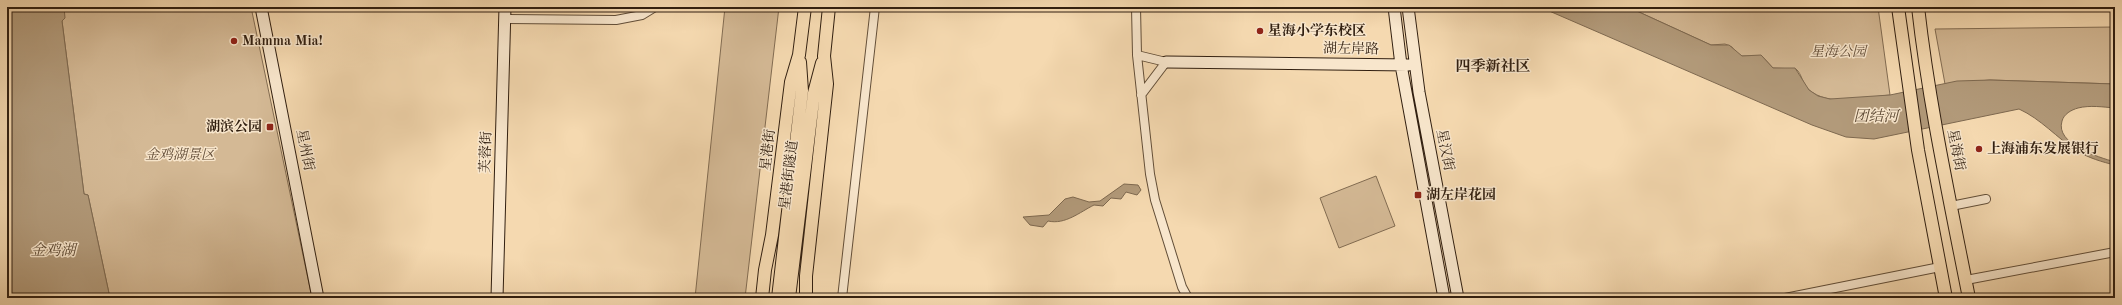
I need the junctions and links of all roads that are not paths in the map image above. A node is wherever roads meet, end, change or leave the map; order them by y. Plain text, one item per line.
1 (261, 7) edge
2 (505, 7) edge
3 (655, 7) edge
4 (805, 7) edge
5 (829, 7) edge
6 (875, 7) edge
7 (1136, 7) edge
8 (1394, 7) edge
9 (1408, 7) edge
10 (1898, 7) edge
11 (1918, 7) edge
12 (504, 19) junction
13 (799, 55) junction
14 (1137, 55) junction
15 (824, 56) junction
16 (1166, 62) junction
17 (1415, 64) junction
18 (1401, 65) junction
19 (1141, 95) junction
20 (1986, 199) dead end
21 (1951, 206) junction
22 (2115, 252) edge
23 (1940, 267) junction
24 (1966, 280) junction
25 (318, 298) edge
26 (497, 298) edge
27 (762, 298) edge
28 (778, 298) edge
29 (789, 298) edge
30 (806, 298) edge
31 (842, 298) edge
32 (1188, 298) edge
33 (1444, 298) edge
34 (1458, 298) edge
35 (1784, 298) edge
36 (1946, 298) edge
37 (1969, 298) edge

1 - 25 street, 星州街
2 - 12 street, 芙蓉街
3 - 12 street
4 - 13 main road, 星港街
5 - 15 main road
6 - 31 street
7 - 14 street
8 - 18 street, 星汉街
9 - 17 street, 星汉街
10 - 23 main road
11 - 21 main road, 星海街
12 - 26 street, 芙蓉街
13 - 27 main road, 星港街
13 - 28 main road, 星港街隧道
14 - 16 street
14 - 19 street
15 - 29 main road, 星港街隧道
15 - 30 main road
16 - 18 street, 湖左岸路
16 - 19 street
17 - 18 street, 湖左岸路
17 - 34 street, 星汉街
18 - 33 street, 星汉街
19 - 32 street
20 - 21 street
21 - 24 main road, 星海街
22 - 24 street
23 - 35 street
23 - 36 main road
24 - 37 main road, 星海街

